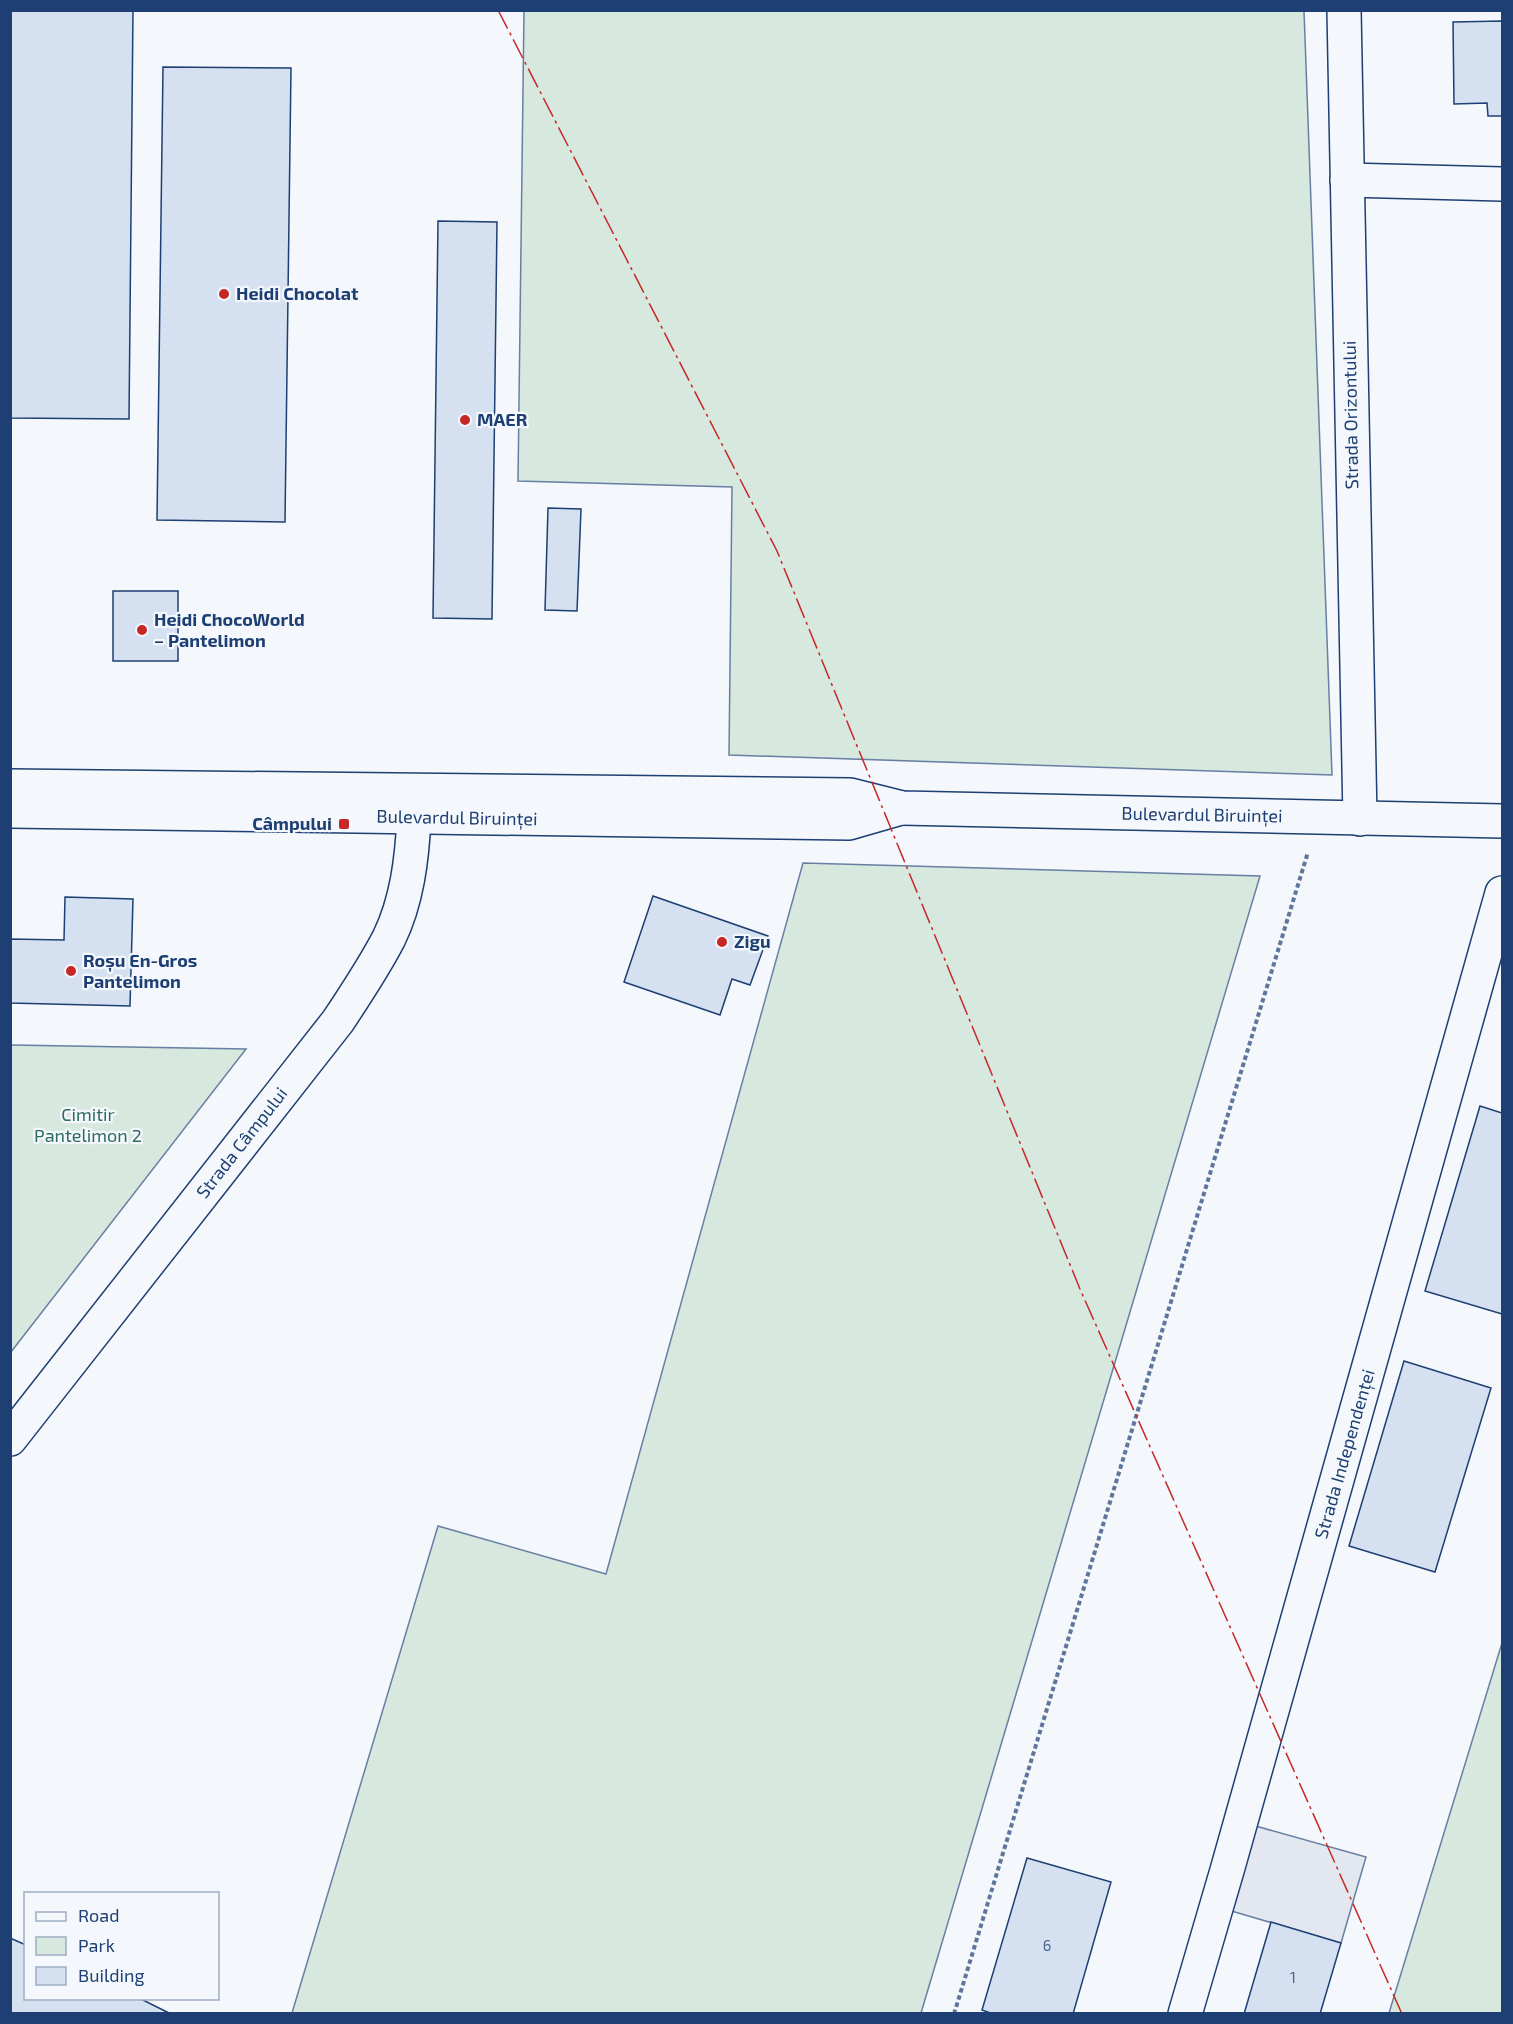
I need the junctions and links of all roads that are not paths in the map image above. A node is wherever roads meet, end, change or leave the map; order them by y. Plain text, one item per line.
1 (1344, 10) edge
2 (1347, 180) junction
3 (1503, 184) edge
4 (10, 786) edge
5 (902, 808) junction
6 (10, 811) edge
7 (414, 818) junction
8 (1360, 819) junction
9 (1503, 821) edge
10 (1503, 893) edge
11 (10, 1439) edge
12 (1185, 2013) edge

1 - 2 street, Strada Orizontului
2 - 3 street
2 - 8 street, Strada Orizontului
4 - 5 street, Bulevardul Biruinței
5 - 7 street, Bulevardul Biruinței
5 - 8 street, Bulevardul Biruinței
6 - 7 street, Bulevardul Biruinței
7 - 11 street, Strada Câmpului
8 - 9 street, Bulevardul Biruinței
10 - 12 street, Strada Independenței

